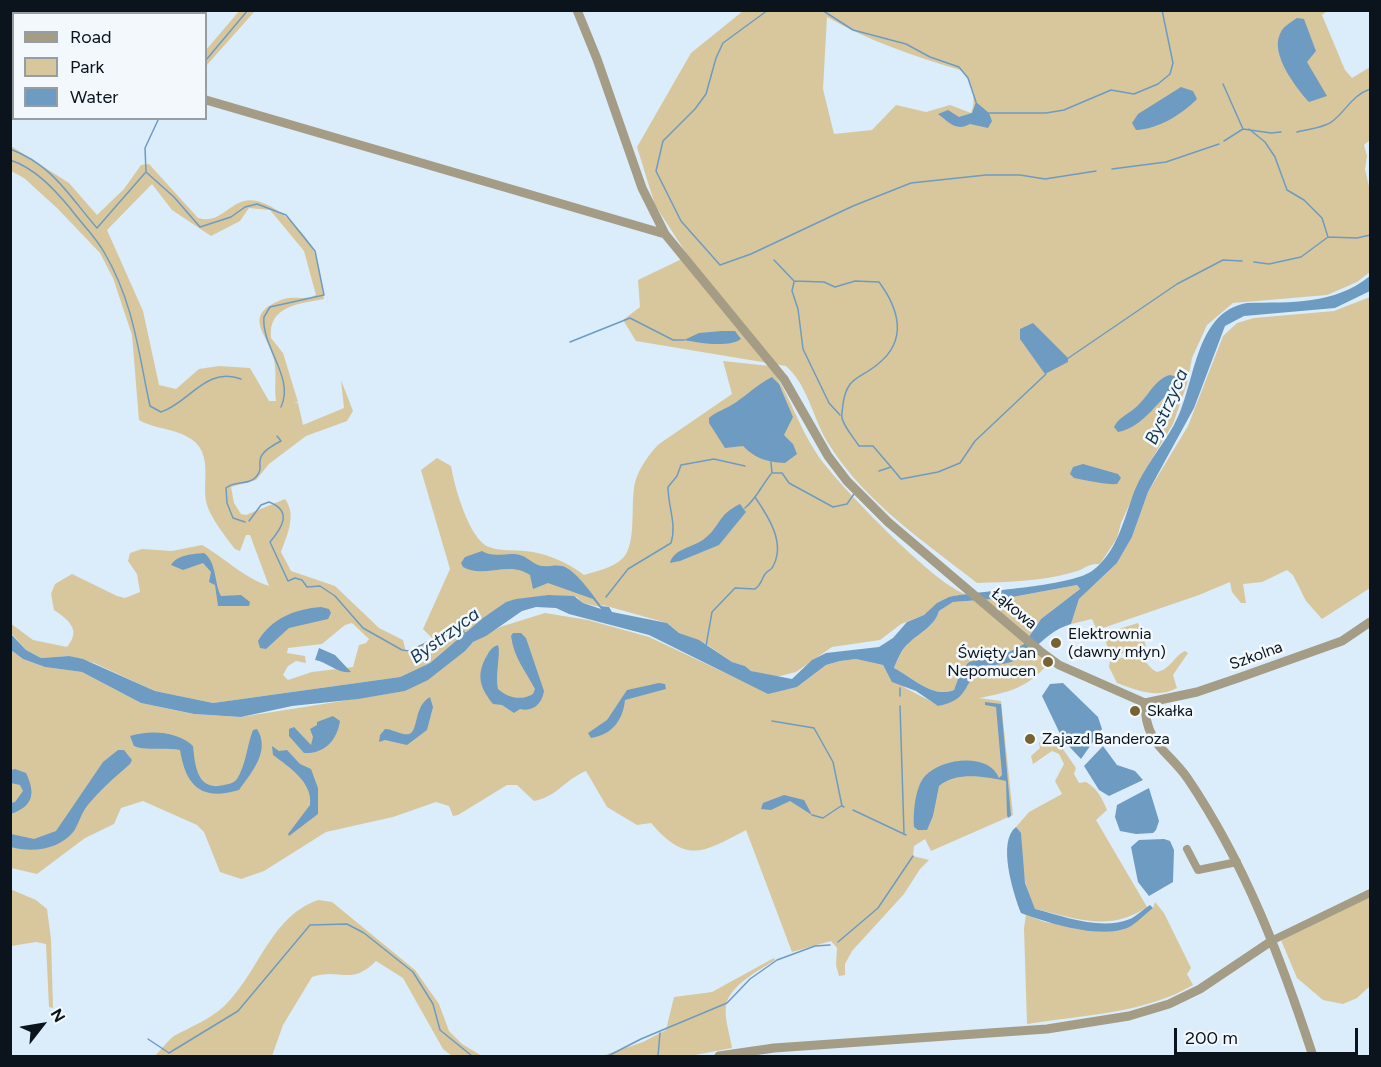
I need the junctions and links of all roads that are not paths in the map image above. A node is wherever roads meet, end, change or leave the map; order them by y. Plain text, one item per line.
1 (577, 10) edge
2 (207, 100) edge
3 (665, 234) junction
4 (1371, 622) edge
5 (1145, 704) junction
6 (1187, 849) dead end
7 (1237, 862) junction
8 (1371, 893) edge
9 (1273, 940) junction
10 (719, 1056) edge
11 (1313, 1056) edge

1 - 3 street, Łąkowa
2 - 3 street
3 - 5 street, Łąkowa
4 - 5 street, Szkolna
5 - 7 street
6 - 7 street
7 - 9 street
8 - 9 street
9 - 10 street
9 - 11 street

